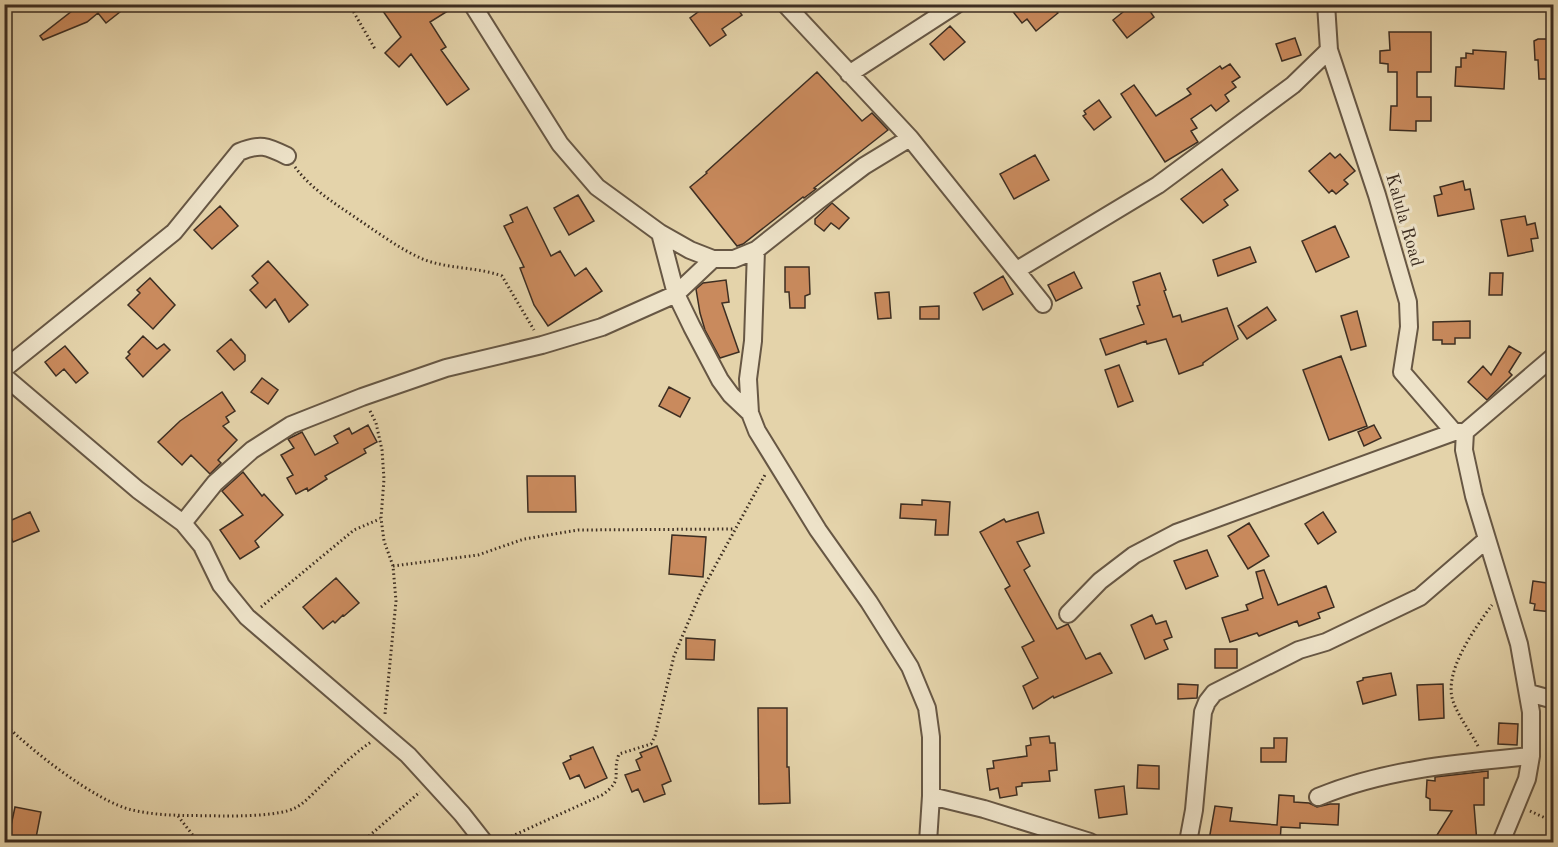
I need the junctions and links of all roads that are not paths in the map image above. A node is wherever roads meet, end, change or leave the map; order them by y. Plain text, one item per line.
1 (472, 4) edge
2 (785, 4) edge
3 (957, 4) edge
4 (1326, 4) edge
5 (1329, 50) junction
6 (849, 74) junction
7 (910, 138) junction
8 (287, 156) road end
9 (660, 233) junction
10 (756, 250) junction
11 (713, 259) junction
12 (1017, 270) junction
13 (676, 294) junction
14 (1043, 304) dead end
15 (1554, 356) edge
16 (4, 369) edge
17 (4, 376) edge
18 (750, 412) junction
19 (1459, 432) junction
20 (183, 523) junction
21 (1486, 540) junction
22 (1068, 614) dead end
23 (1529, 693) junction
24 (1554, 700) edge
25 (1531, 756) junction
26 (932, 796) junction
27 (1318, 797) dead end
28 (484, 843) edge
29 (928, 843) edge
30 (1090, 843) edge
31 (1188, 843) edge
32 (1501, 843) edge

1 - 9 street
2 - 6 street
3 - 6 street
4 - 5 street, Kalula Road
5 - 12 street
5 - 19 street, Kalula Road
6 - 7 street
7 - 10 street
7 - 12 street
8 - 16 street
9 - 11 street
9 - 13 street
10 - 11 street
10 - 18 street
11 - 13 street
12 - 14 street
13 - 18 street
13 - 20 street
15 - 19 street
17 - 20 street
18 - 26 street
19 - 21 street
19 - 22 street
20 - 28 street
21 - 23 street
21 - 31 street
23 - 24 street
23 - 25 street
25 - 27 street
25 - 32 street
26 - 29 street
26 - 30 street

